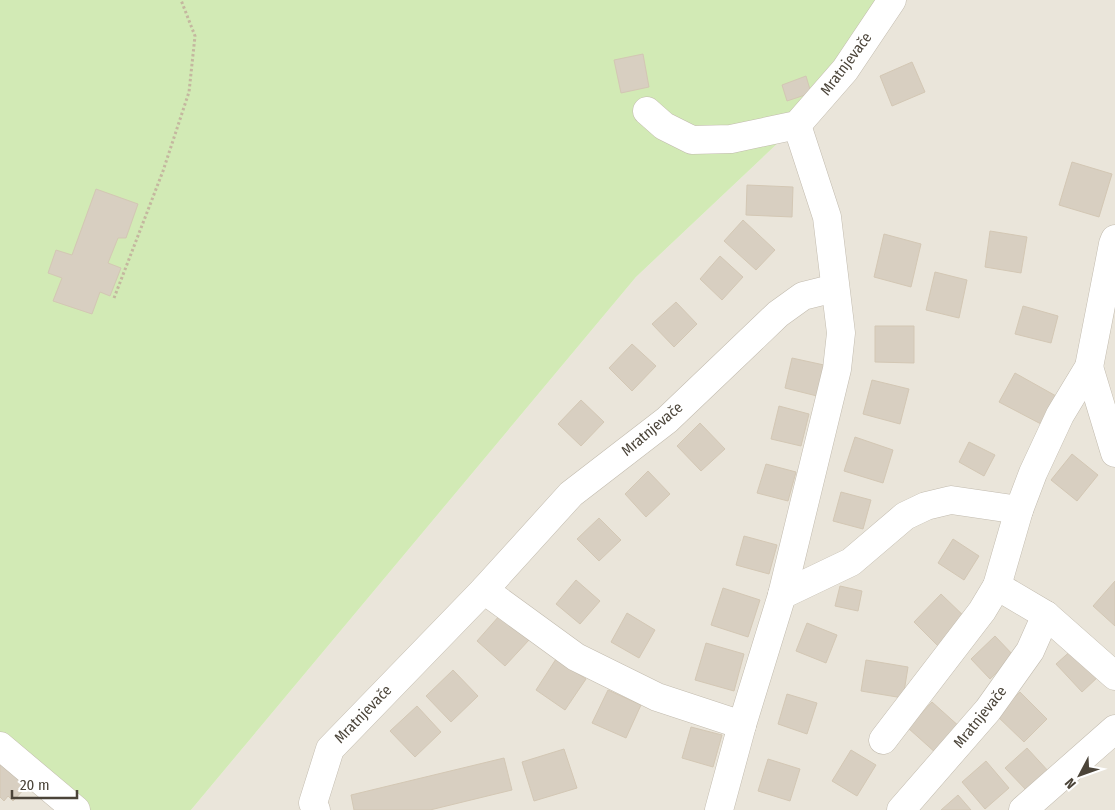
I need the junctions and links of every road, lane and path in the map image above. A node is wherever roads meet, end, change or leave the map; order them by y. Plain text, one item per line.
1 (181, 0) edge
2 (892, 0) edge
3 (647, 110) dead end
4 (797, 125) junction
5 (1115, 239) edge
6 (835, 288) junction
7 (114, 298) dead end
8 (1089, 367) junction
9 (1115, 452) edge
10 (1019, 510) junction
11 (996, 586) junction
12 (484, 590) junction
13 (782, 594) junction
14 (1046, 615) junction
15 (1115, 676) edge
16 (742, 725) junction
17 (1115, 729) edge
18 (883, 740) dead end
19 (0, 746) edge
20 (76, 810) edge
21 (316, 810) edge
22 (719, 810) edge
23 (901, 810) edge
24 (1024, 810) edge

1 - 7 path
2 - 4 street, Mratnjevače
3 - 4 street
4 - 6 street
5 - 8 street
6 - 12 street, Mratnjevače
6 - 13 street
8 - 9 street
8 - 10 street
10 - 11 street
10 - 13 street
11 - 14 street
11 - 18 street
12 - 16 street
12 - 21 street, Mratnjevače
13 - 16 street
14 - 15 street
14 - 23 street, Mratnjevače
16 - 22 street
17 - 24 street
19 - 20 street

